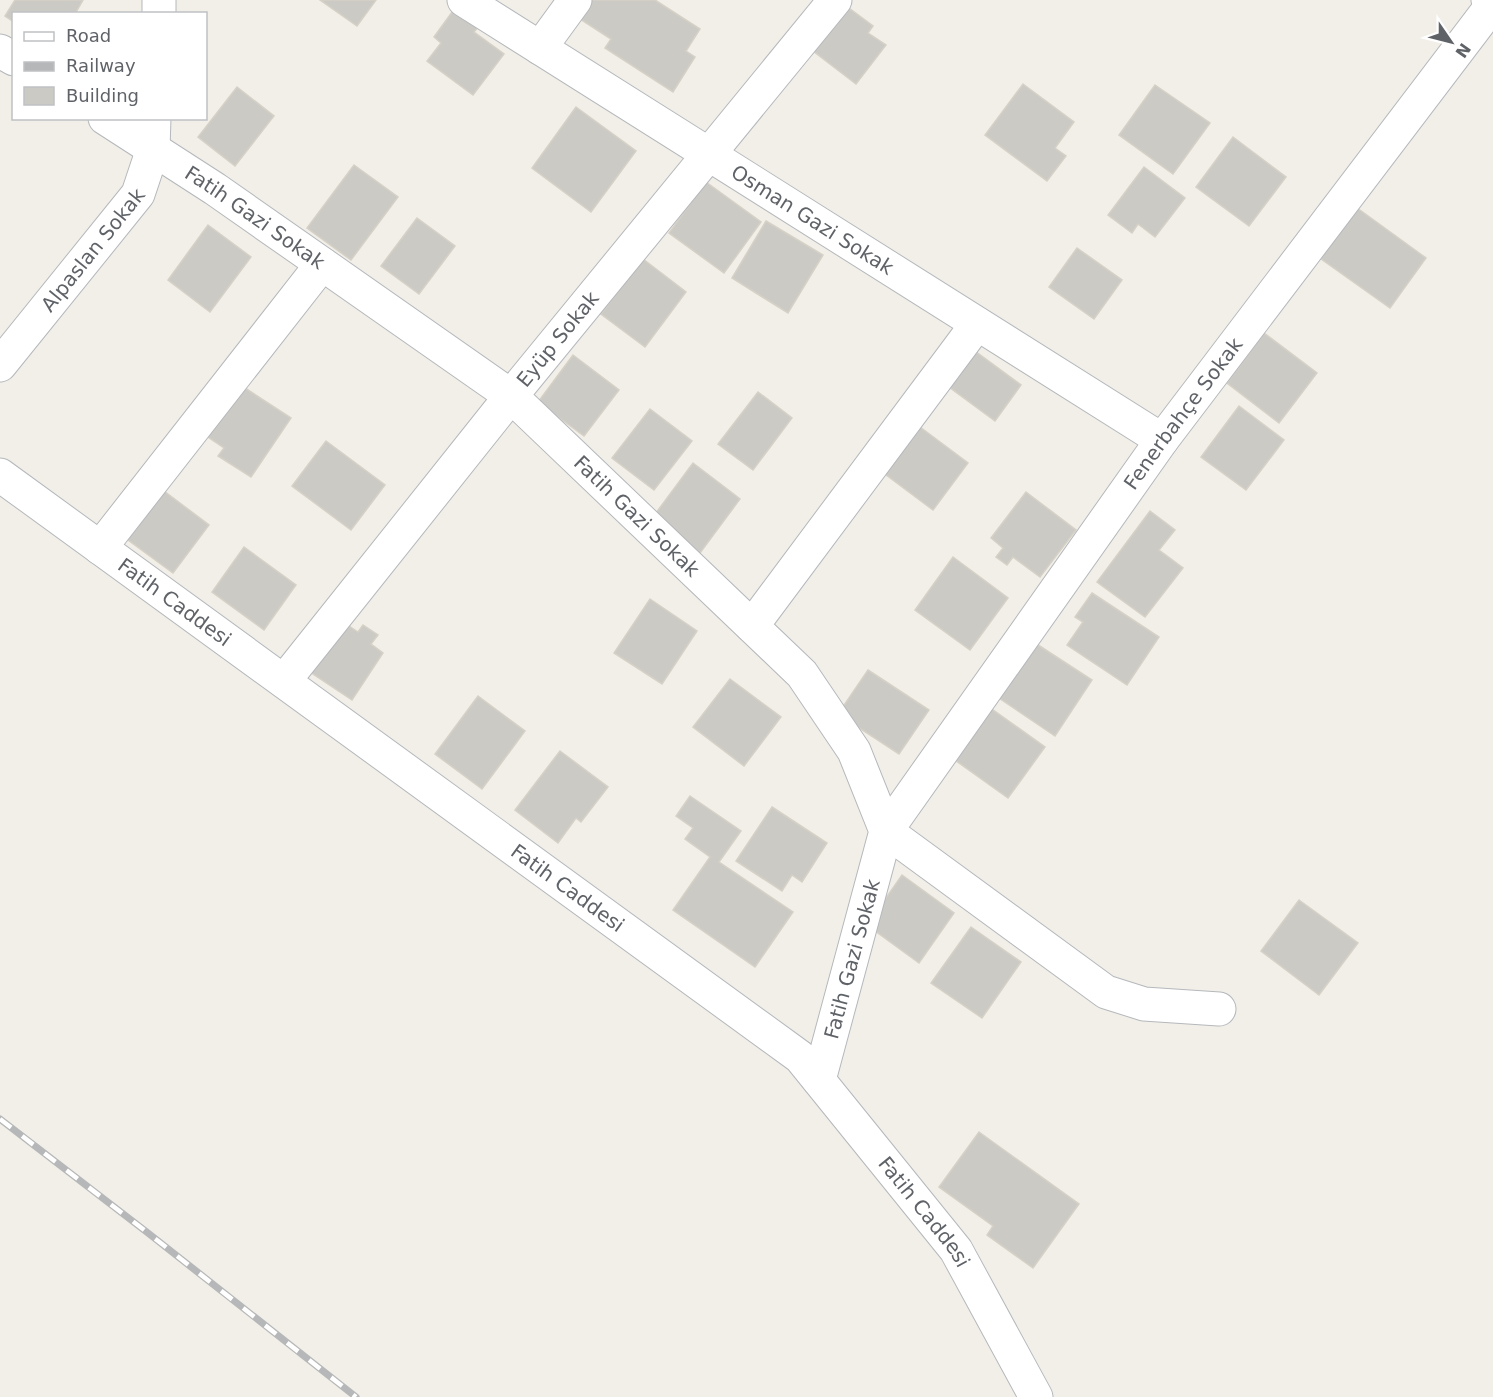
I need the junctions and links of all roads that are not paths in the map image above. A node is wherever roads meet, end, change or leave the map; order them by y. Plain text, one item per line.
1 (464, 0) edge
2 (575, 0) edge
3 (836, 0) edge
4 (1488, 0) edge
5 (1492, 4) edge
6 (540, 48) junction
7 (111, 120) edge
8 (154, 134) edge
9 (708, 155) junction
10 (322, 264) junction
11 (977, 324) junction
12 (0, 365) edge
13 (511, 396) junction
14 (1162, 440) junction
15 (0, 475) edge
16 (100, 548) junction
17 (752, 626) junction
18 (284, 681) junction
19 (886, 831) junction
20 (1219, 1009) dead end
21 (819, 1080) junction
22 (1036, 1397) edge

1 - 6 street, Osman Gazi Sokak
2 - 6 street
3 - 9 street, Eyüp Sokak
4 - 5 street
5 - 14 street, Fenerbahçe Sokak
6 - 9 street, Osman Gazi Sokak
7 - 8 street, Fatih Gazi Sokak
8 - 10 street, Fatih Gazi Sokak
8 - 12 street, Alpaslan Sokak
9 - 11 street, Osman Gazi Sokak
9 - 13 street, Eyüp Sokak
10 - 13 street, Fatih Gazi Sokak
10 - 16 street
11 - 14 street, Osman Gazi Sokak
11 - 17 street
13 - 17 street, Fatih Gazi Sokak
13 - 18 street, Eyüp Sokak
14 - 19 street, Fenerbahçe Sokak
15 - 16 street, Fatih Caddesi
16 - 18 street, Fatih Caddesi
17 - 19 street, Fatih Gazi Sokak
18 - 21 street, Fatih Caddesi
19 - 20 street
19 - 21 street, Fatih Gazi Sokak
21 - 22 street, Fatih Caddesi

